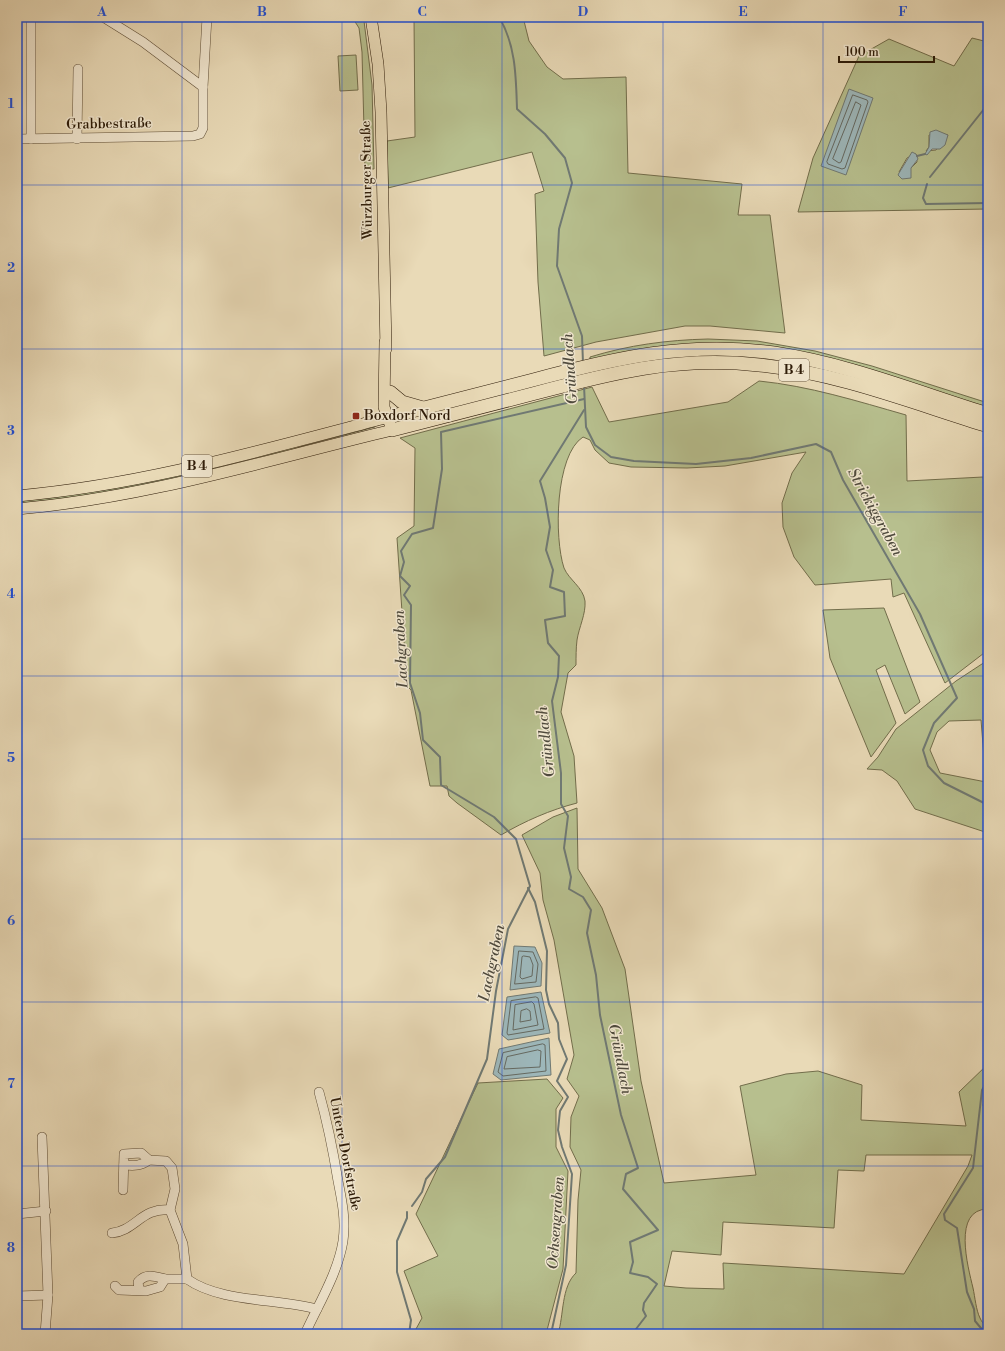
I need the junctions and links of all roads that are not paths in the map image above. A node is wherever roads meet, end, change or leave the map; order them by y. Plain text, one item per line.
1 (31, 17) edge
2 (103, 17) edge
3 (206, 17) edge
4 (371, 17) edge
5 (78, 69) dead end
6 (203, 86) junction
7 (17, 139) edge
8 (30, 139) junction
9 (77, 139) junction
10 (385, 342) junction
11 (390, 392) junction
12 (423, 408) junction
13 (988, 414) edge
14 (389, 417) junction
15 (988, 426) edge
16 (392, 430) junction
17 (17, 496) edge
18 (17, 509) edge
19 (319, 1092) dead end
20 (42, 1137) dead end
21 (149, 1160) junction
22 (124, 1164) junction
23 (123, 1190) dead end
24 (170, 1210) junction
25 (46, 1211) junction
26 (17, 1214) edge
27 (112, 1233) dead end
28 (165, 1279) junction
29 (187, 1279) junction
30 (115, 1286) dead end
31 (139, 1289) junction
32 (48, 1295) junction
33 (17, 1296) edge
34 (317, 1309) junction
35 (45, 1334) edge
36 (305, 1334) edge

1 - 8 street
2 - 6 street
3 - 6 street
4 - 10 main road, Würzburger Straße
5 - 9 street
6 - 9 street, Grabbestraße
7 - 8 street, Grabbestraße
8 - 9 street, Grabbestraße
10 - 11 main road, Würzburger Straße
10 - 14 main road, Würzburger Straße
11 - 12 highway
11 - 14 main road, Würzburger Straße
12 - 13 highway, B 4
12 - 14 highway, B 4
14 - 16 main road, Würzburger Straße
14 - 17 main road, B 4
15 - 16 highway, B 4
16 - 18 main road, B 4
19 - 34 street, Untere Dorfstraße
20 - 25 street
21 - 22 street
21 - 22 street
21 - 24 street
22 - 23 street
24 - 27 street
24 - 29 street
25 - 26 street
25 - 32 street
28 - 29 street
28 - 31 street
28 - 31 street
29 - 34 street
30 - 31 street
32 - 33 street
32 - 35 street
34 - 36 street, Untere Dorfstraße

